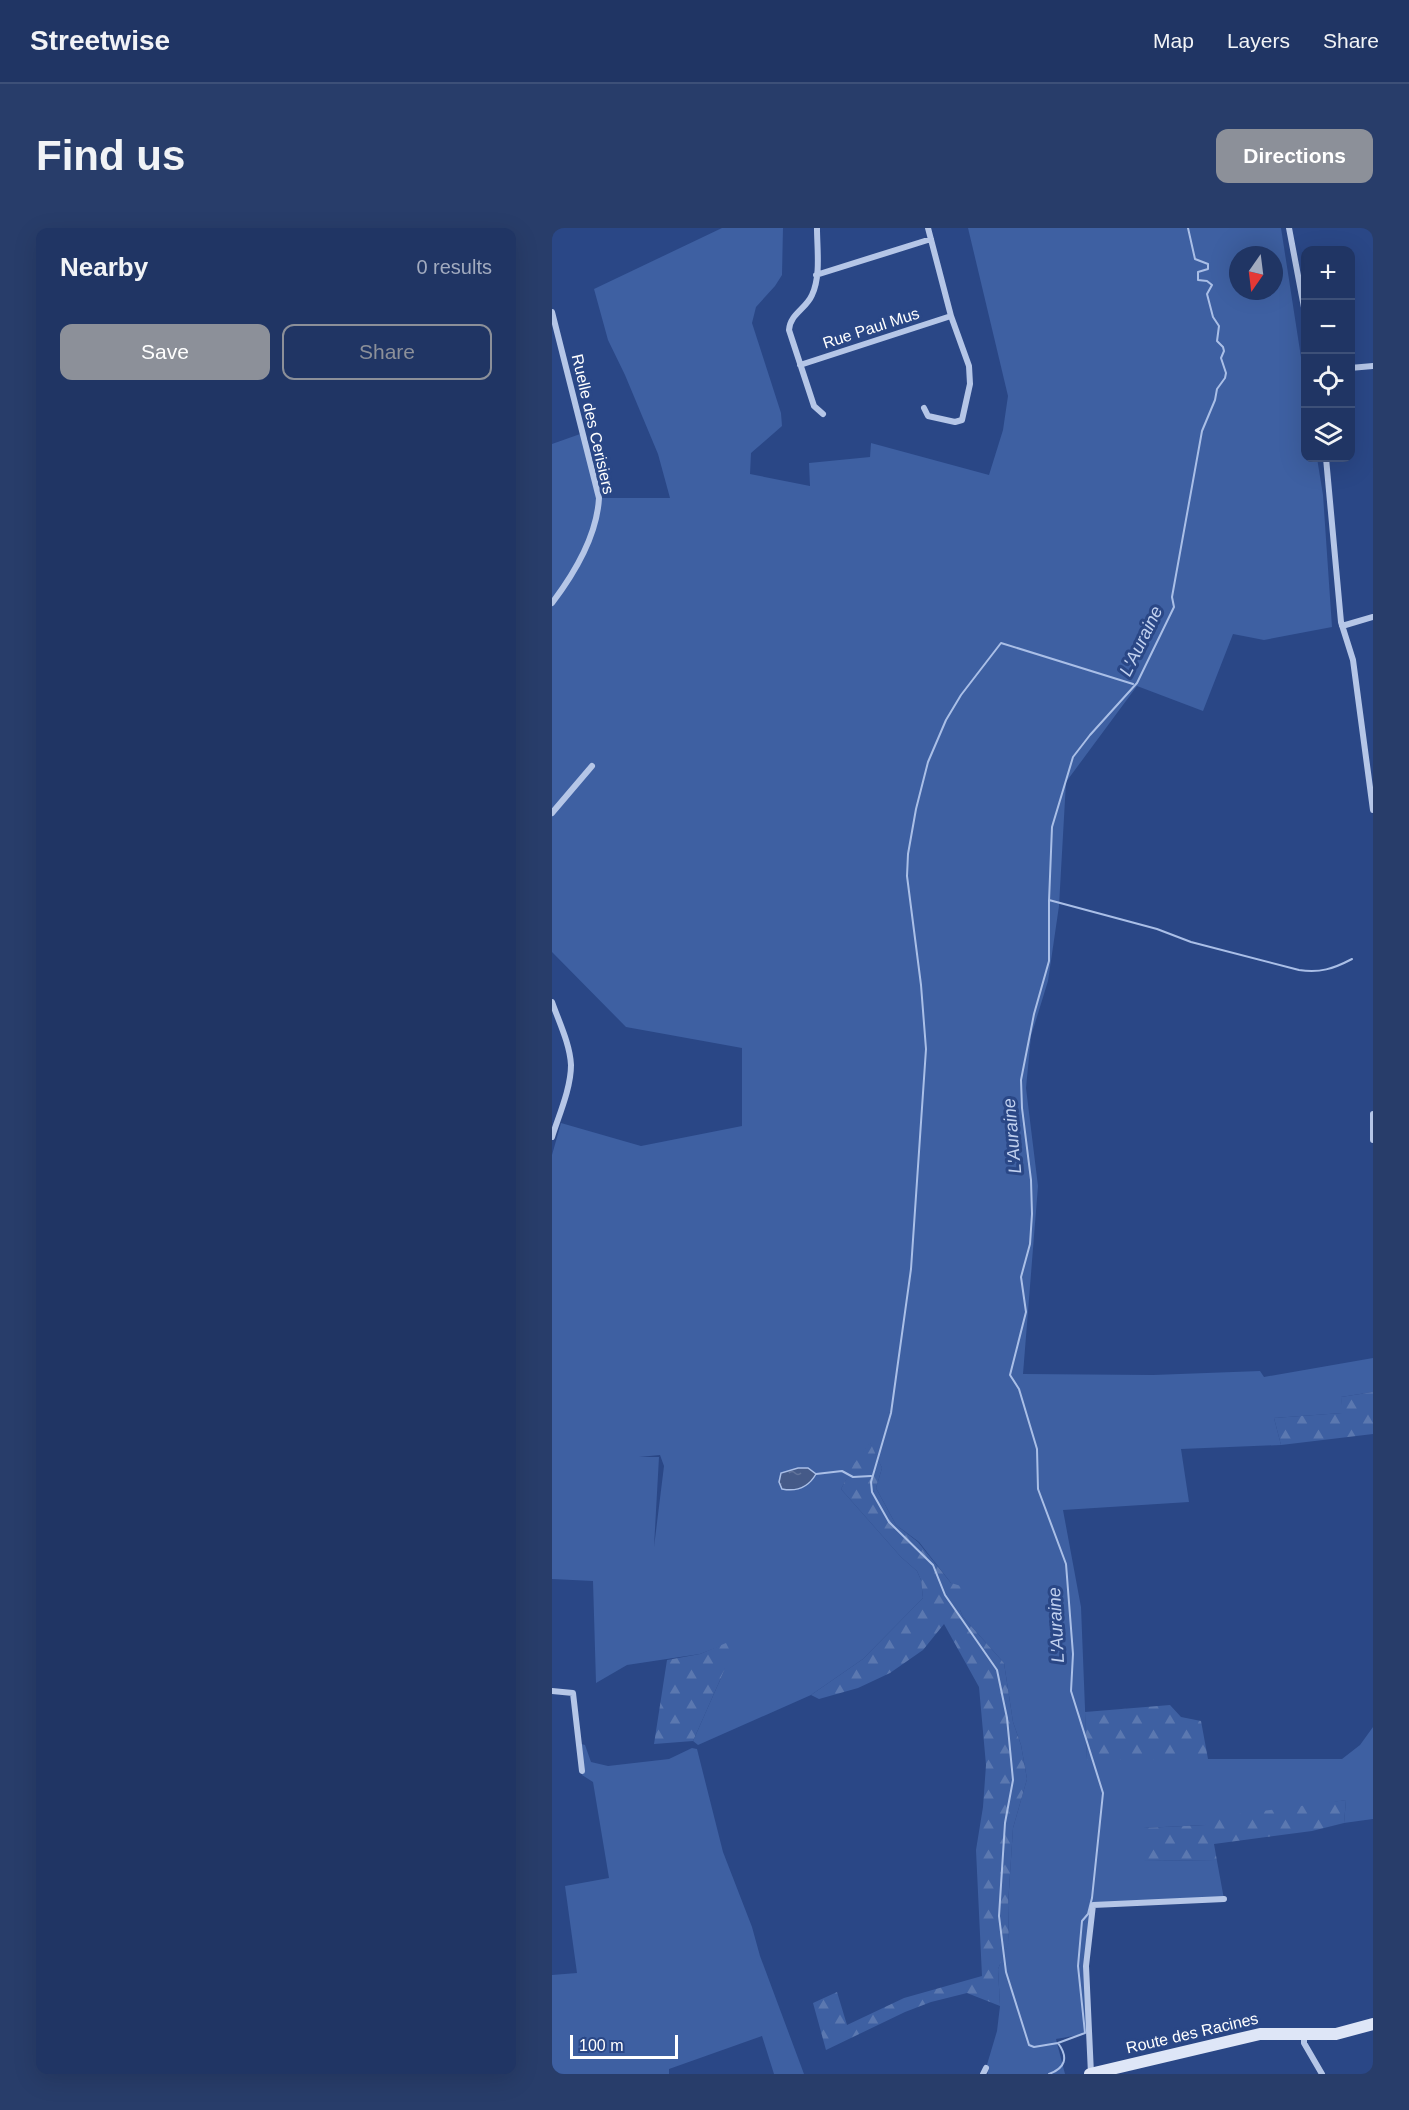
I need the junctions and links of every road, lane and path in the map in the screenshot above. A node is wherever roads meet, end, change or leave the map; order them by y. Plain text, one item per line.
1 (817, 228) edge
2 (928, 228) edge
3 (1289, 228) edge
4 (931, 239) junction
5 (816, 275) junction
6 (1302, 300) edge
7 (552, 312) edge
8 (951, 316) junction
9 (800, 365) junction
10 (1373, 366) edge
11 (1355, 368) edge
12 (924, 408) dead end
13 (823, 414) dead end
14 (1326, 462) edge
15 (552, 603) edge
16 (1373, 617) edge
17 (1342, 626) junction
18 (592, 766) dead end
19 (1373, 810) edge
20 (552, 813) edge
21 (552, 1002) edge
22 (1373, 1114) edge
23 (552, 1137) edge
24 (1373, 1140) edge
25 (552, 1692) edge
26 (582, 1772) dead end
27 (1224, 1899) dead end
28 (1373, 2024) edge
29 (1304, 2034) junction
30 (1091, 2074) edge
31 (1322, 2074) edge

1 - 5 street
2 - 4 street
3 - 6 street
4 - 5 street
4 - 8 street
5 - 9 street
7 - 15 street, Ruelle des Cerisiers
8 - 9 street, Rue Paul Mus
8 - 12 street
9 - 13 street
10 - 11 street
14 - 17 street
16 - 17 street
17 - 19 street
18 - 20 street
21 - 23 street
22 - 24 street
25 - 26 street
27 - 30 street
28 - 29 main road, Route des Racines
29 - 30 main road, Route des Racines
29 - 31 street

